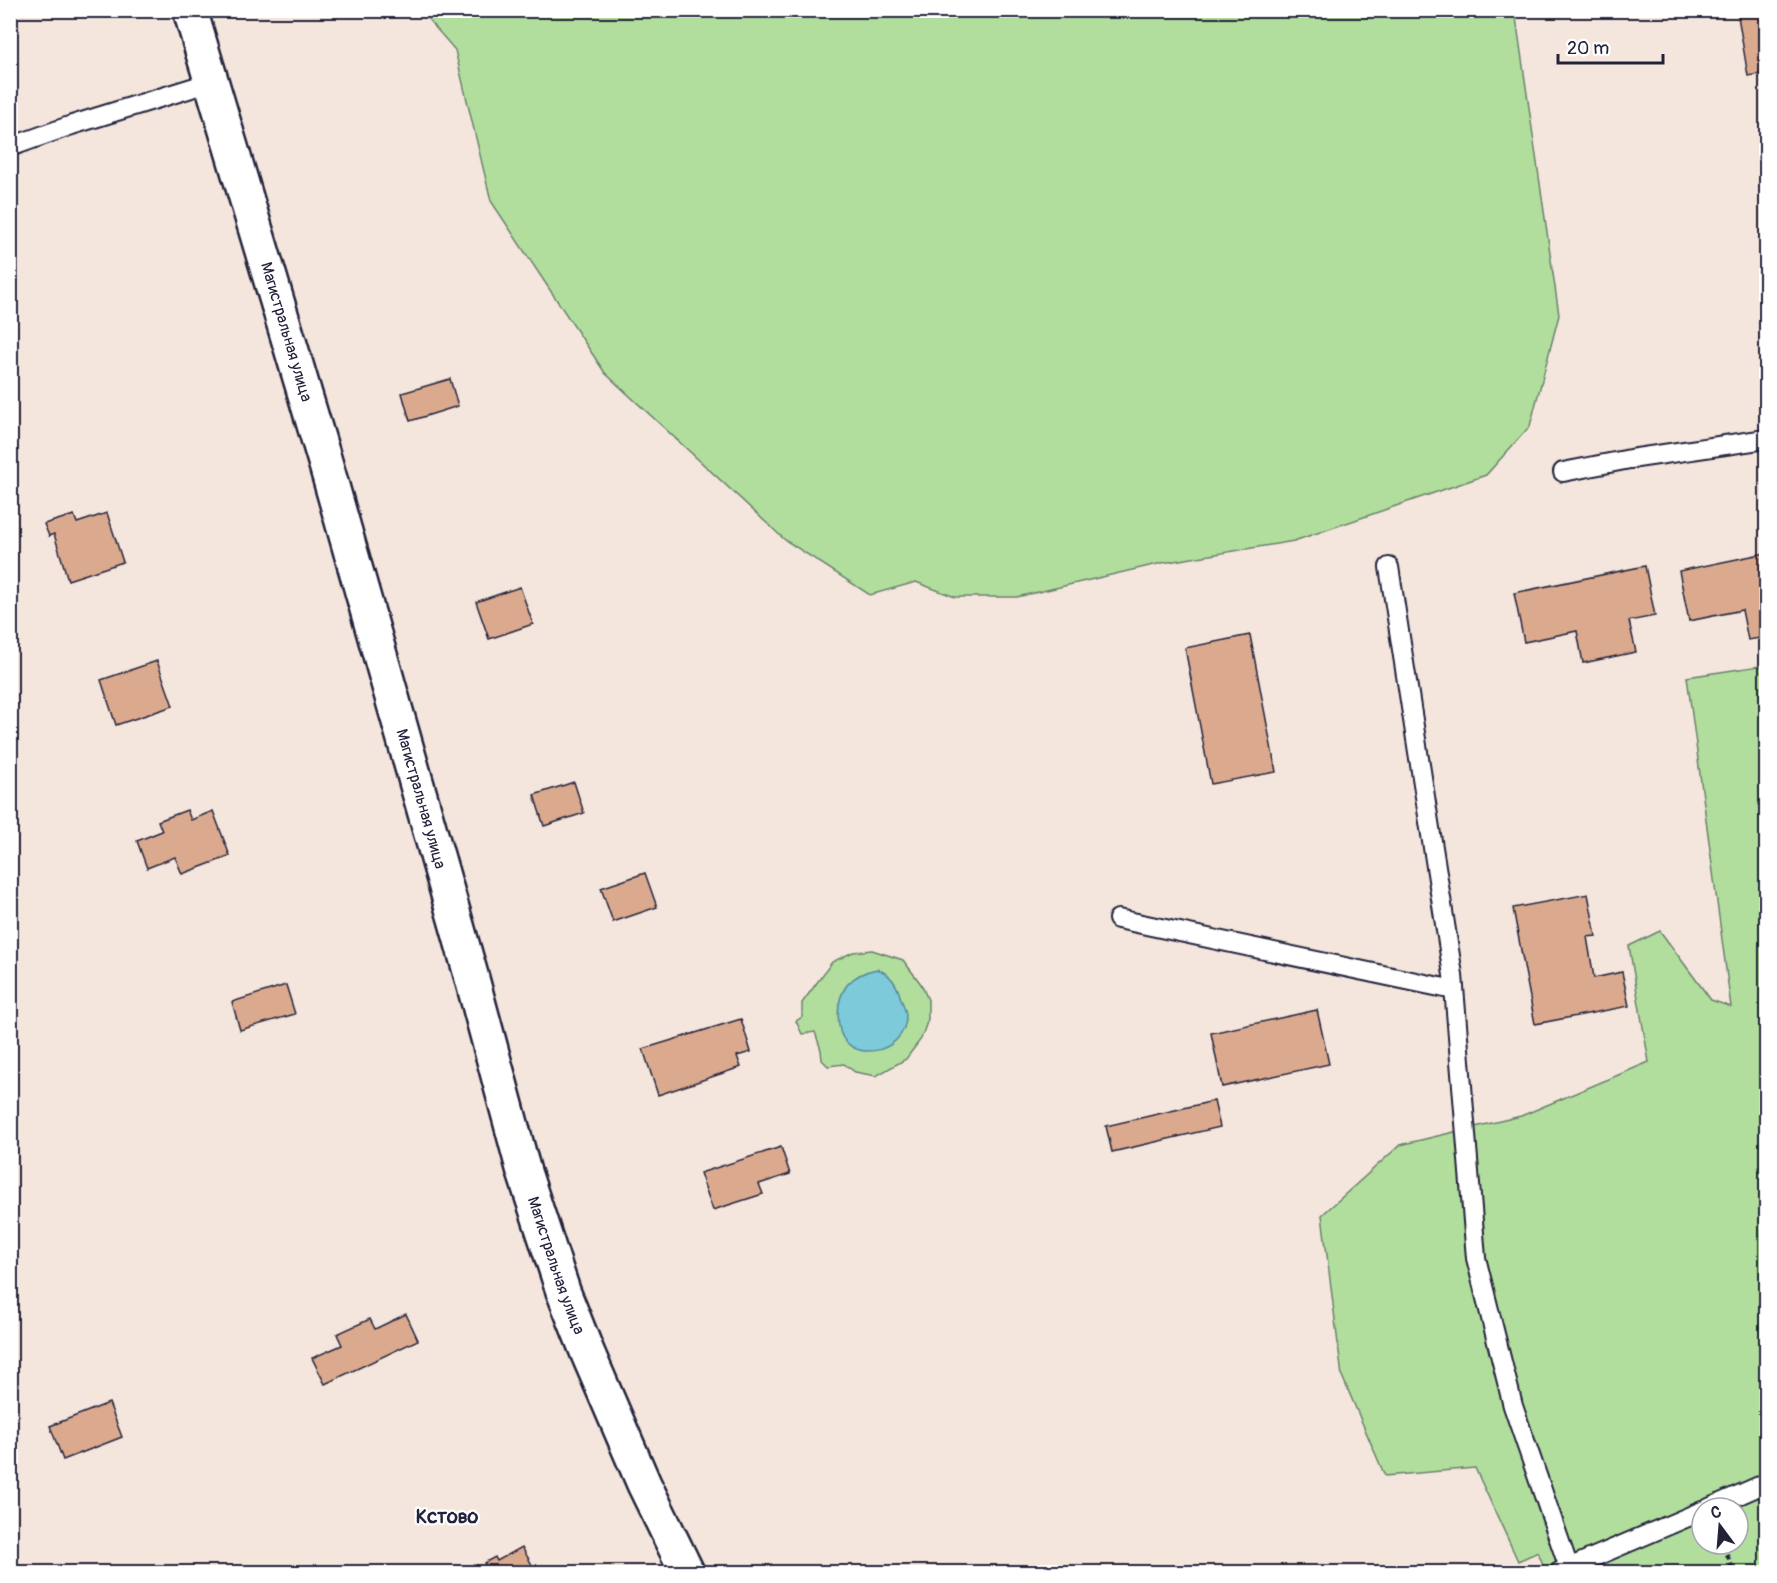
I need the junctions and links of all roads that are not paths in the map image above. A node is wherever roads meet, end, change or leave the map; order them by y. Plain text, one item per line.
1 (190, 10) edge
2 (211, 82) junction
3 (10, 147) edge
4 (1767, 439) edge
5 (1563, 472) dead end
6 (1389, 567) dead end
7 (1118, 919) dead end
8 (1454, 990) junction
9 (1767, 1484) edge
10 (1738, 1496) edge
11 (1690, 1516) edge
12 (1564, 1570) edge
13 (687, 1572) edge

1 - 2 main road, Магистральная улица
2 - 3 lane
2 - 13 main road, Магистральная улица
4 - 5 lane
6 - 8 lane
7 - 8 lane
8 - 12 lane
9 - 10 lane
11 - 12 lane

